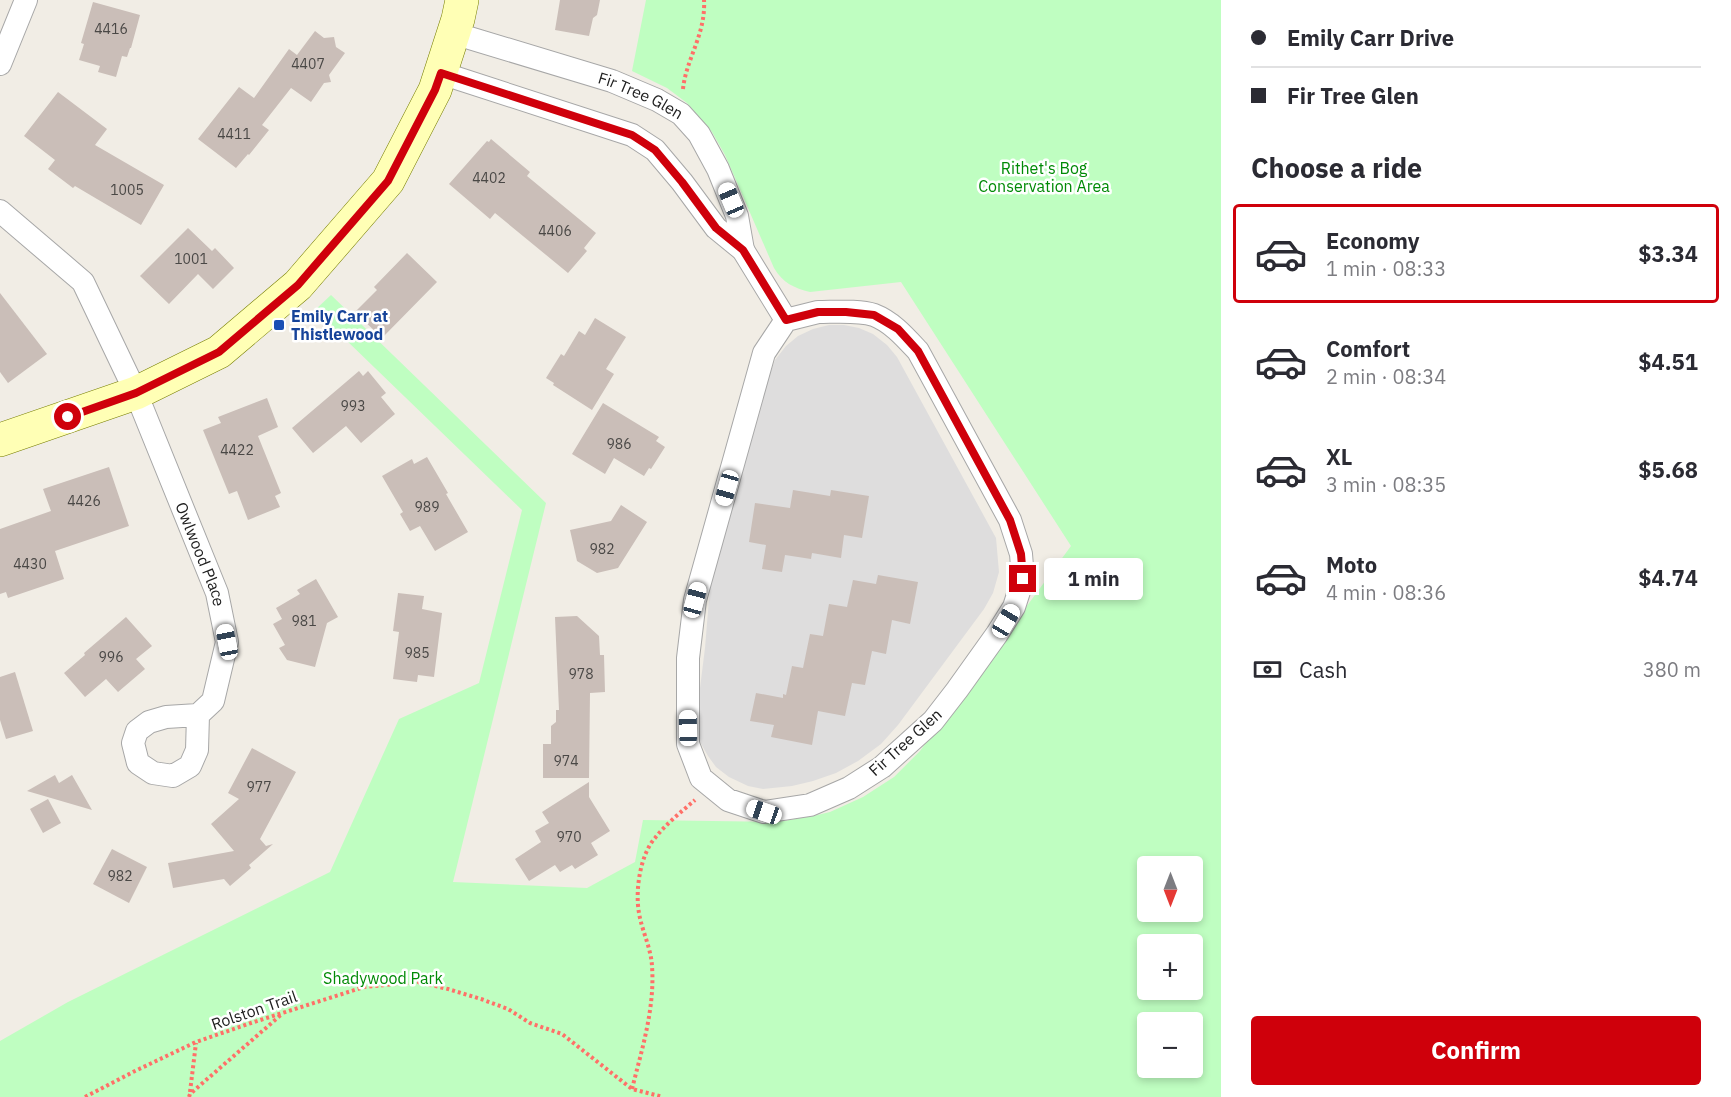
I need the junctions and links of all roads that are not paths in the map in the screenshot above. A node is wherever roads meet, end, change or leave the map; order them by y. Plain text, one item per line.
1 (26, 0) edge
2 (462, 0) edge
3 (453, 33) junction
4 (0, 64) edge
5 (441, 73) junction
6 (0, 211) edge
7 (743, 250) junction
8 (786, 320) junction
9 (136, 393) junction
10 (0, 440) edge
11 (198, 715) dead end

1 - 4 street
2 - 3 street
3 - 5 street
3 - 7 street, Fir Tree Glen
5 - 7 street, Fir Tree Glen
5 - 9 street
6 - 9 street, Owlwood Place
7 - 8 street, Fir Tree Glen
8 - 8 street, Fir Tree Glen
9 - 10 street
9 - 11 street, Owlwood Place

